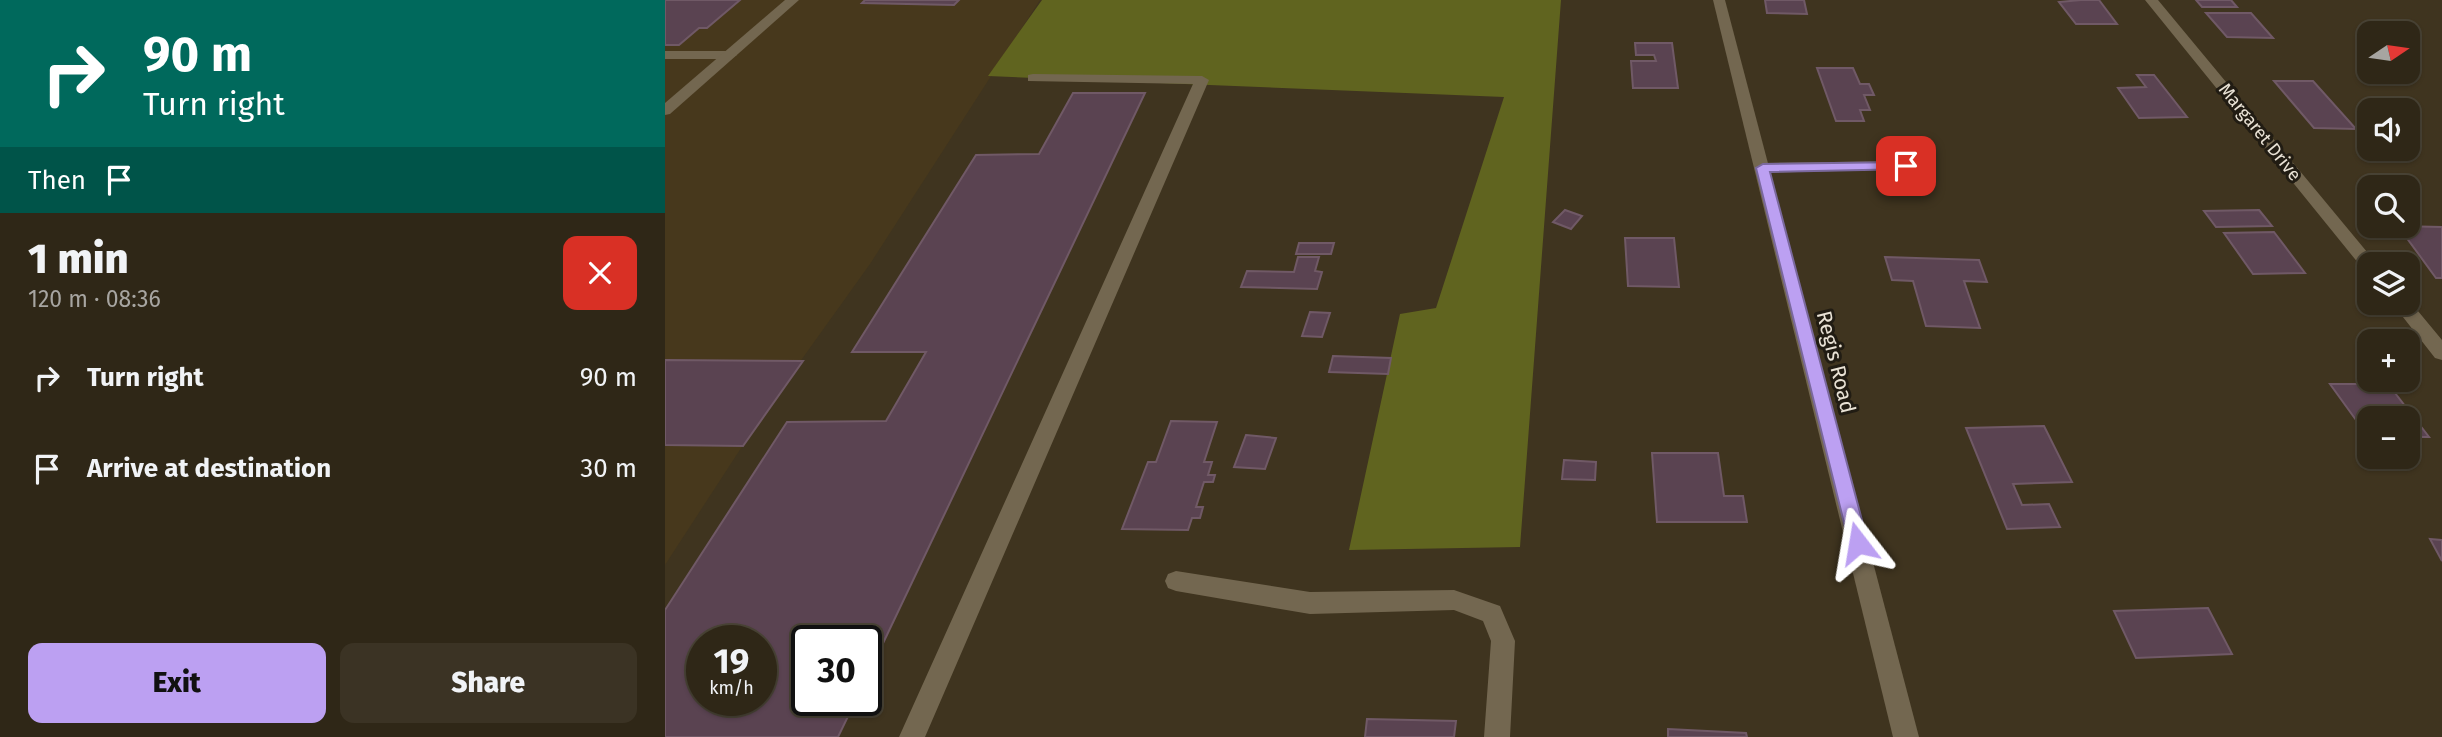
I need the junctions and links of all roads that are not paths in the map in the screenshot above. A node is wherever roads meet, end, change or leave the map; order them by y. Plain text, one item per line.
1 (793, 0) edge
2 (1719, 0) edge
3 (2151, 0) edge
4 (665, 55) edge
5 (730, 55) junction
6 (1033, 78) dead end
7 (665, 111) edge
8 (1906, 166) dead end
9 (1763, 168) junction
10 (2358, 252) edge
11 (2411, 315) edge
12 (2442, 353) edge
13 (1176, 581) dead end
14 (912, 737) edge
15 (1497, 737) edge
16 (1906, 737) edge

1 - 5 street
2 - 9 street, Regis Road
3 - 10 street, Margaret Drive
4 - 5 street
5 - 7 street
6 - 14 street
8 - 9 street
9 - 16 street, Regis Road
11 - 12 street
13 - 15 street

